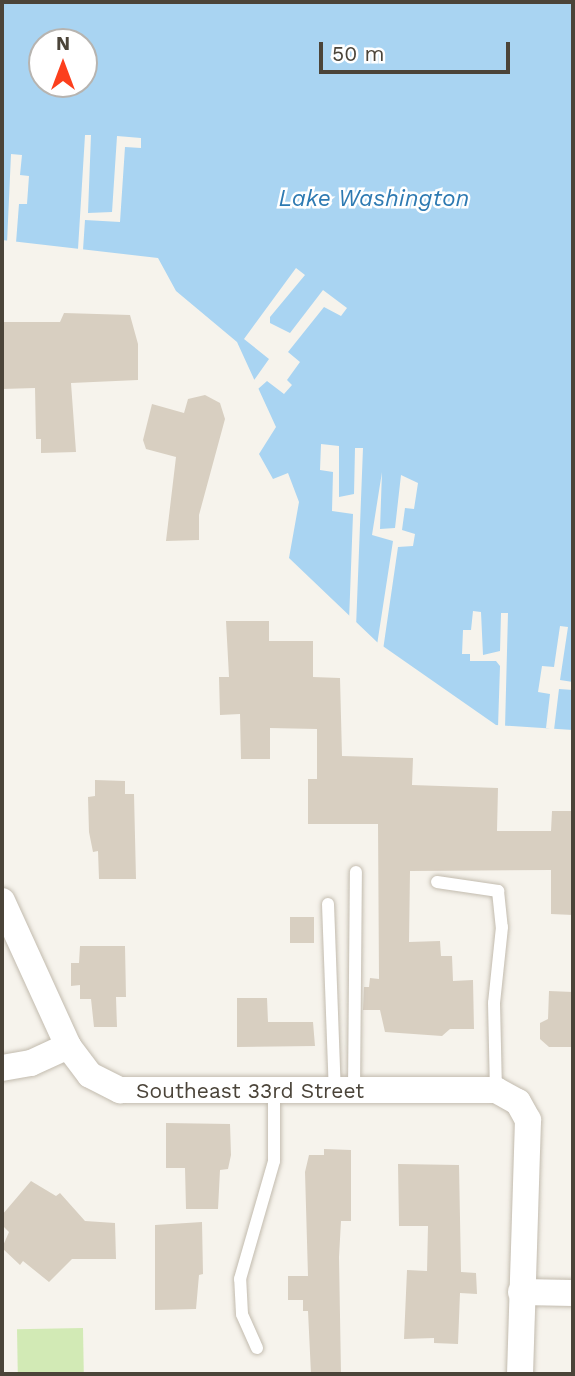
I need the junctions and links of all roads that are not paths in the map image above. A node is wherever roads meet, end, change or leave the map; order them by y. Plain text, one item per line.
1 (355, 872) dead end
2 (437, 882) dead end
3 (2, 901) edge
4 (328, 904) dead end
5 (68, 1046) junction
6 (2, 1068) edge
7 (274, 1092) junction
8 (345, 1092) junction
9 (507, 1096) junction
10 (521, 1292) junction
11 (573, 1293) edge
12 (257, 1348) dead end
13 (520, 1374) edge

1 - 8 lane
2 - 9 lane
3 - 5 street, Southeast 33rd Street
4 - 8 lane
5 - 6 street
5 - 7 street, Southeast 33rd Street
7 - 8 street, Southeast 33rd Street
7 - 12 lane
8 - 9 street, Southeast 33rd Street
9 - 10 street
10 - 11 street
10 - 13 street

